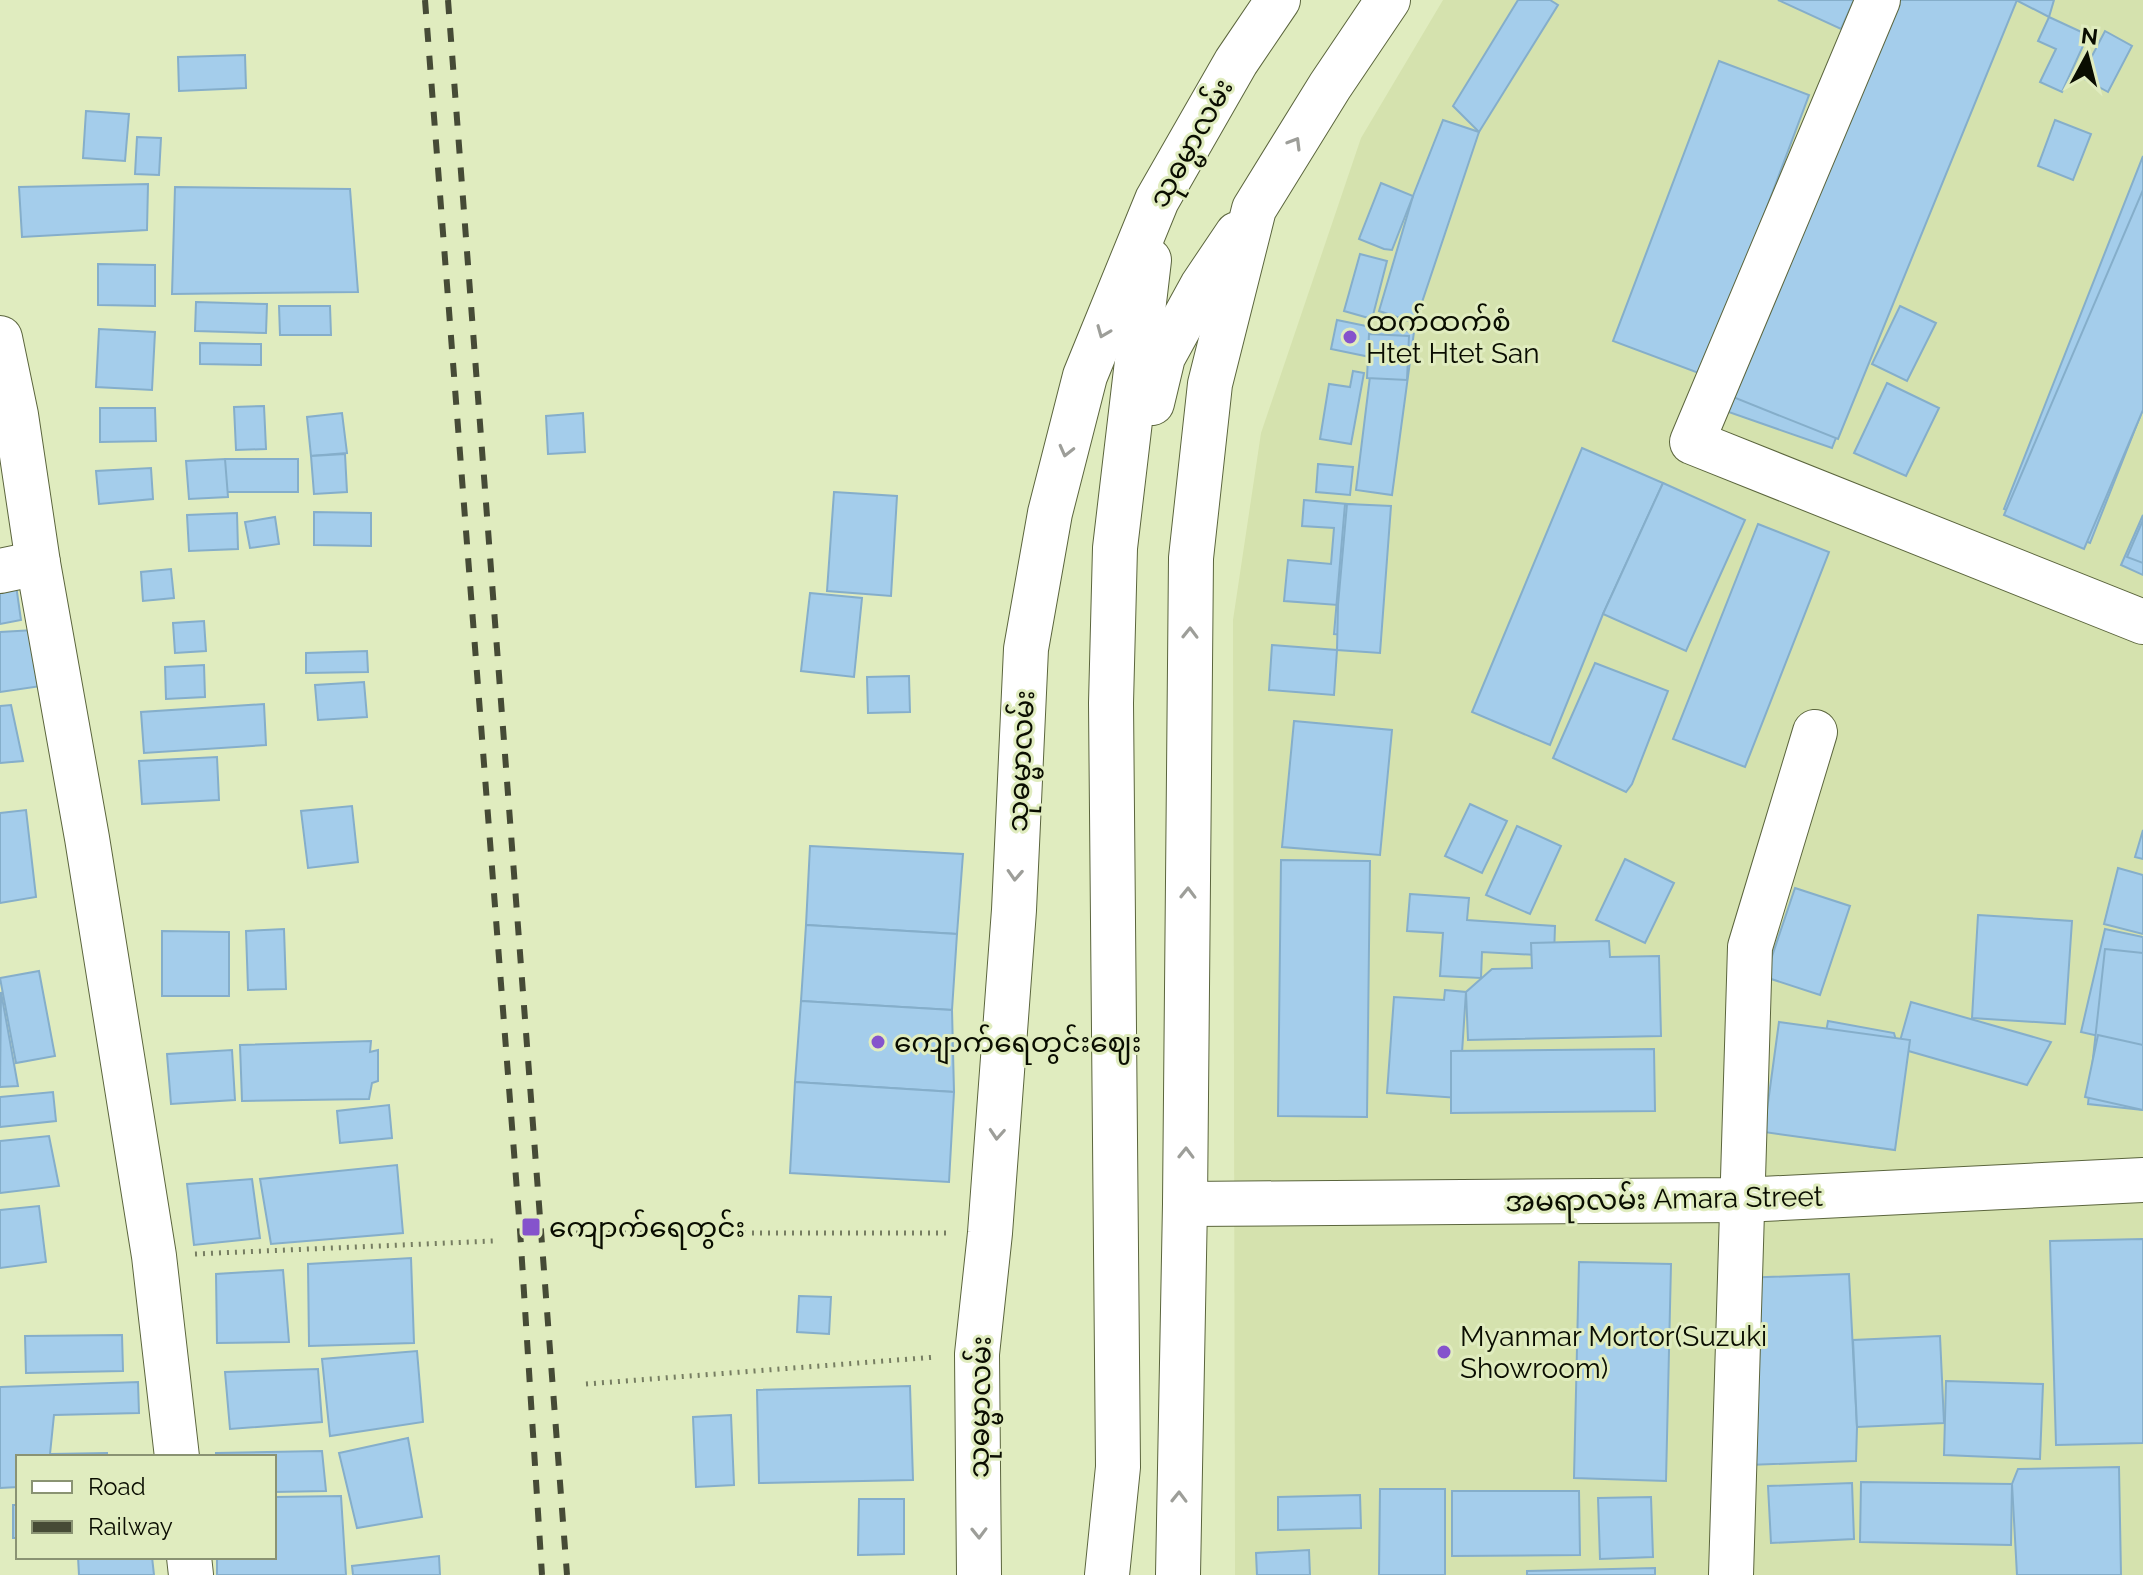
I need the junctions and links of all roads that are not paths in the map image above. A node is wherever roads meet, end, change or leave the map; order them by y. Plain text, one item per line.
1 (1278, 0) edge
2 (1388, 0) edge
3 (1878, 0) edge
4 (1157, 200) junction
5 (1254, 209) junction
6 (0, 338) edge
7 (1115, 548) junction
8 (19, 567) edge
9 (2143, 622) edge
10 (1815, 732) dead end
11 (2143, 1180) edge
12 (1742, 1200) junction
13 (1185, 1204) junction
14 (177, 1455) edge
15 (979, 1575) edge
16 (1107, 1575) edge
17 (1178, 1575) edge
18 (1731, 1575) edge

1 - 4 main road, သုဓမ္မာလမ်း
5 -> 2 main road
3 - 9 main road
4 - 7 main road
4 -> 15 main road, သုဓမ္မာလမ်း
5 - 7 main road
13 -> 5 main road
6 - 8 main road
7 - 16 main road
8 - 14 main road
10 - 12 main road
11 - 12 main road, အမရာလမ်း Amara Street
12 - 13 main road, အမရာလမ်း Amara Street
12 - 18 main road
17 -> 13 main road

